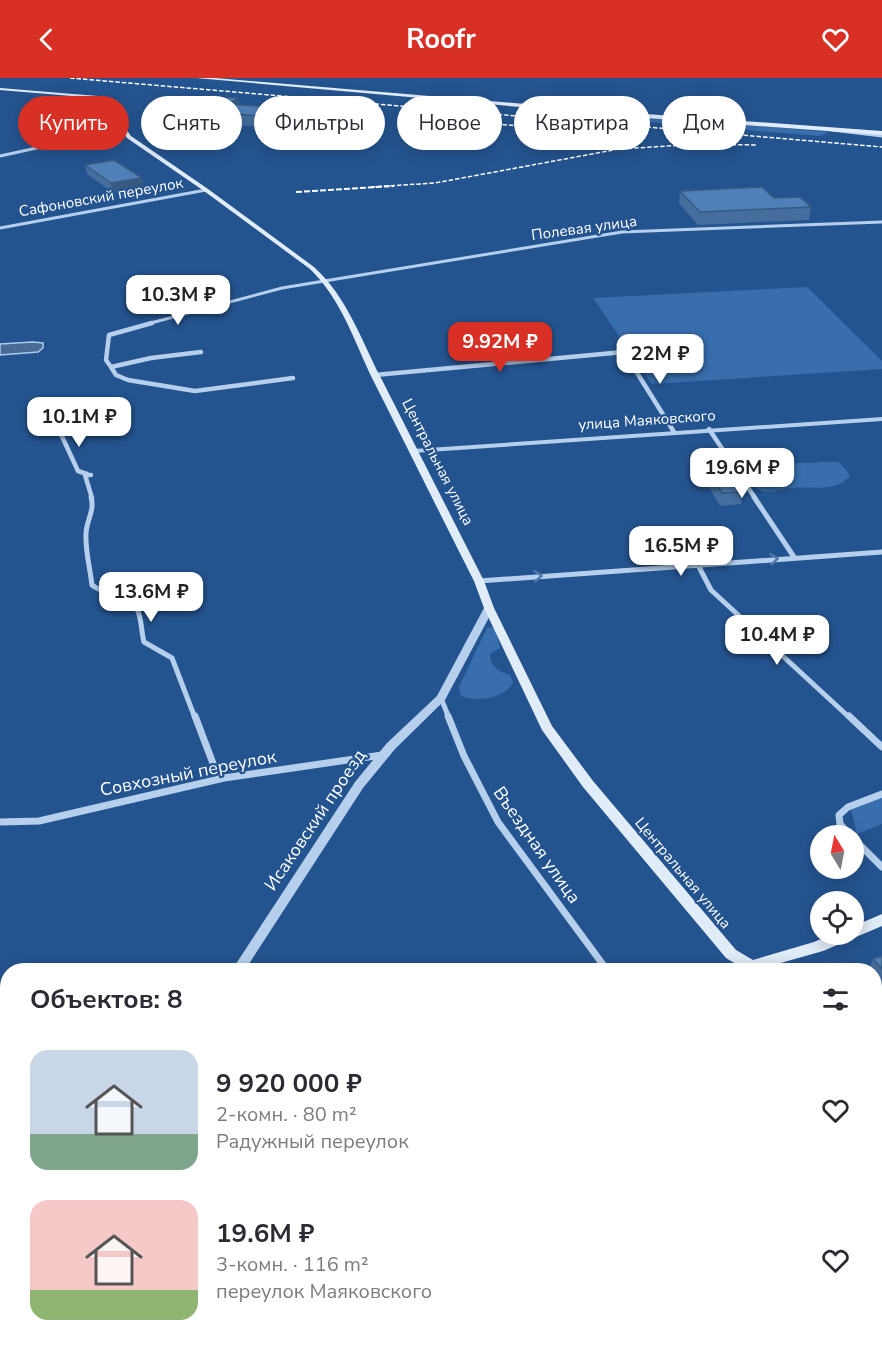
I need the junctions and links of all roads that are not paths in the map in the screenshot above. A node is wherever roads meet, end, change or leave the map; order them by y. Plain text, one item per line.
1 (198, 78) edge
2 (1, 89) edge
3 (84, 96) edge
4 (882, 135) edge
5 (129, 136) edge
6 (27, 150) edge
7 (0, 156) edge
8 (206, 190) junction
9 (882, 222) edge
10 (0, 228) edge
11 (327, 282) junction
12 (201, 352) dead end
13 (111, 367) junction
14 (375, 375) junction
15 (293, 378) dead end
16 (882, 419) edge
17 (709, 429) junction
18 (59, 430) dead end
19 (674, 432) junction
20 (414, 451) junction
21 (882, 552) edge
22 (794, 558) junction
23 (698, 565) junction
24 (479, 581) junction
25 (489, 608) junction
26 (441, 698) junction
27 (882, 747) edge
28 (383, 754) junction
29 (224, 778) junction
30 (882, 794) edge
31 (0, 822) edge
32 (842, 825) edge
33 (864, 849) edge
34 (882, 867) edge
35 (882, 920) edge
36 (864, 928) edge
37 (823, 945) edge
38 (243, 963) edge
39 (603, 963) edge
40 (744, 963) edge
41 (768, 963) edge

1 - 4 main road
2 - 3 main road, Центральная улица
5 - 8 main road, Центральная улица
6 - 7 street
8 - 10 street, Сафоновский переулок
8 - 11 main road, Центральная улица
9 - 11 street, Полевая улица
11 - 13 street, Полевая улица
11 - 14 main road, Центральная улица
12 - 13 street
13 - 15 street
14 - 19 street
14 - 20 main road, Центральная улица
16 - 17 street, улица Маяковского
17 - 19 street, улица Маяковского
17 - 22 street
18 - 29 street
19 - 20 street, улица Маяковского
20 - 24 main road, Центральная улица
21 - 22 street
23 -> 22 street
24 -> 23 street
23 - 27 street
24 - 25 main road, Центральная улица
25 - 26 street, Исаковский проезд
25 - 40 main road, Центральная улица
26 - 28 street, Исаковский проезд
26 - 39 street, Въездная улица
28 - 29 street, Совхозный переулок
28 - 38 street, Исаковский проезд
29 - 31 street, Совхозный переулок
30 - 32 street
33 - 34 street
35 - 36 main road
37 - 41 main road

